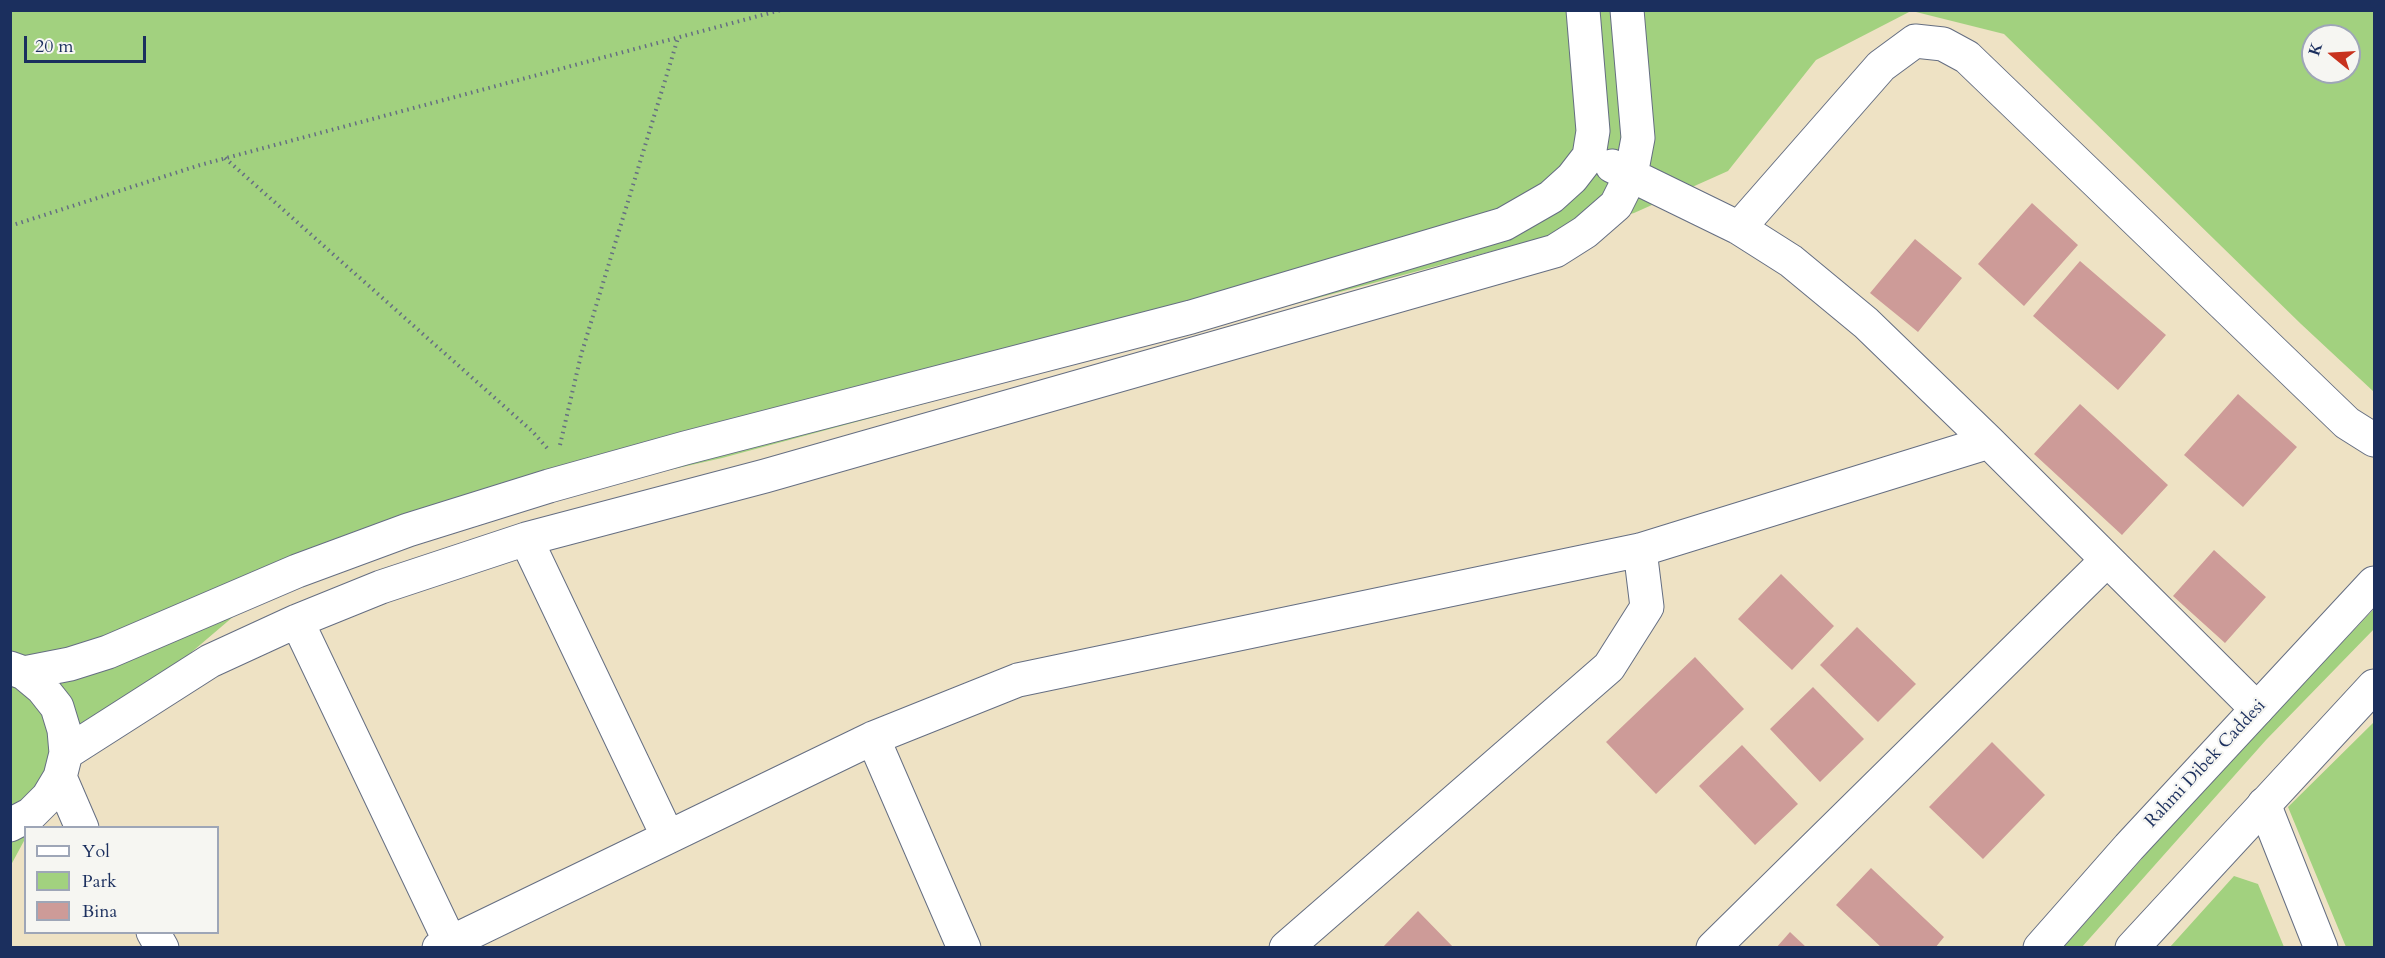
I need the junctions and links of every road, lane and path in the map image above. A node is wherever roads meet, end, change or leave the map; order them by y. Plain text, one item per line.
1 (781, 10) edge
2 (1583, 10) edge
3 (1627, 10) edge
4 (770, 12) edge
5 (678, 38) junction
6 (1589, 156) junction
7 (225, 158) junction
8 (1631, 174) junction
9 (10, 226) edge
10 (1739, 228) junction
11 (2374, 440) edge
12 (1989, 442) junction
13 (553, 473) junction
14 (526, 540) junction
15 (1640, 550) junction
16 (2106, 561) junction
17 (2374, 583) edge
18 (297, 621) junction
19 (17, 671) edge
20 (2374, 686) edge
21 (2257, 709) junction
22 (873, 738) junction
23 (63, 765) junction
24 (2264, 804) junction
25 (10, 825) edge
26 (81, 826) edge
27 (24, 831) edge
28 (668, 837) junction
29 (154, 934) edge
30 (444, 945) edge
31 (162, 948) edge
32 (964, 948) edge
33 (1286, 948) edge
34 (1713, 948) edge
35 (2040, 948) edge
36 (2132, 948) edge
37 (2321, 948) edge

1 - 4 path
2 - 6 street
3 - 8 street
4 - 5 path
5 - 7 path
5 - 13 path
6 - 8 street
6 - 13 street
7 - 9 path
7 - 13 path
8 - 10 street
8 - 14 street
10 - 11 street
10 - 12 street
12 - 15 street
12 - 16 street
13 - 19 street
14 - 18 street
14 - 28 street
15 - 22 street
15 - 33 street
16 - 21 street
16 - 34 street
17 - 21 street, Rahmi Dibek Caddesi
18 - 23 street
18 - 30 street
19 - 23 street
20 - 24 street
21 - 35 street, Rahmi Dibek Caddesi
22 - 28 street
22 - 32 street
23 - 25 street
23 - 26 street
24 - 36 street
24 - 37 street
25 - 27 street
28 - 30 street
29 - 31 street

